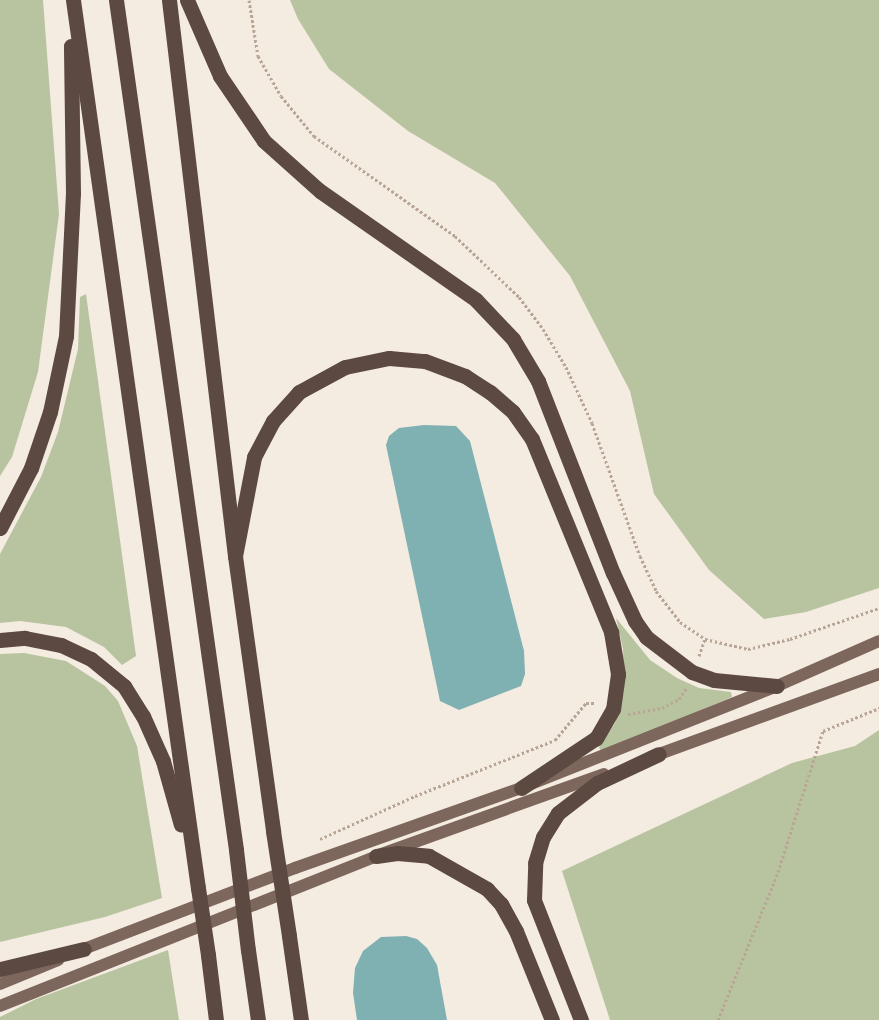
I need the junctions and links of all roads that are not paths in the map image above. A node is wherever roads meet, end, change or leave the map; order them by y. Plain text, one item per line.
1 (71, 0) edge
2 (116, 0) edge
3 (169, 0) edge
4 (187, 0) edge
5 (0, 528) edge
6 (235, 556) junction
7 (0, 640) edge
8 (879, 641) edge
9 (879, 674) edge
10 (778, 686) junction
11 (659, 754) junction
12 (521, 788) junction
13 (192, 856) junction
14 (376, 856) junction
15 (84, 949) junction
16 (0, 969) edge
17 (0, 984) edge
18 (0, 1006) edge
19 (216, 1020) edge
20 (258, 1020) edge
21 (301, 1020) edge
22 (552, 1020) edge
23 (581, 1020) edge

1 - 5 highway
1 - 13 highway
2 - 20 highway, bridge
3 - 6 highway
4 - 10 highway
6 - 12 highway
6 - 21 highway, bridge
7 - 13 highway
8 - 10 main road
9 - 11 main road
10 - 12 main road
11 - 14 main road
11 - 23 highway
12 - 15 main road
13 - 19 highway, bridge
14 - 18 main road
14 - 22 highway
15 - 16 highway
15 - 17 main road

